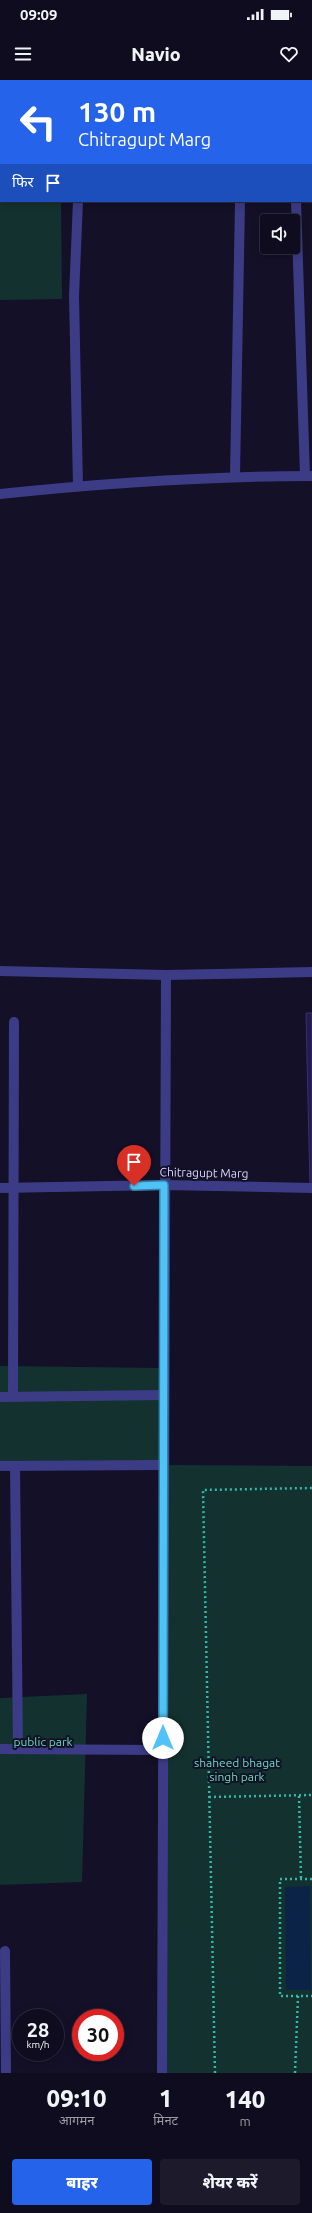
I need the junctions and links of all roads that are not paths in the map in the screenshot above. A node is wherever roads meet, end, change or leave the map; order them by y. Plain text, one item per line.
1 (78, 202) edge
2 (240, 202) edge
3 (296, 202) edge
4 (235, 476) junction
5 (309, 476) edge
6 (78, 486) junction
7 (0, 494) edge
8 (0, 971) edge
9 (312, 972) edge
10 (166, 975) junction
11 (14, 1022) dead end
12 (164, 1185) junction
13 (14, 1187) junction
14 (0, 1188) edge
15 (312, 1188) edge
16 (163, 1394) junction
17 (0, 1397) edge
18 (13, 1397) junction
19 (163, 1465) junction
20 (0, 1466) edge
21 (15, 1466) junction
22 (0, 1749) edge
23 (18, 1749) junction
24 (162, 1750) junction
25 (5, 1951) dead end
26 (6, 2073) edge
27 (162, 2073) edge

1 - 6 street
2 - 4 street
3 - 5 street
4 - 5 street
4 - 6 street
6 - 7 street
8 - 10 street
9 - 10 street
10 - 12 street
11 - 13 street
12 - 13 street, Chitragupt Marg
12 - 15 street, Chitragupt Marg
12 - 16 street
13 - 14 street, Chitragupt Marg
13 - 18 street
16 - 18 street
16 - 19 street
17 - 18 street
19 - 21 street
19 - 24 street
20 - 21 street
21 - 23 street
22 - 23 street
23 - 24 street
24 - 27 street
25 - 26 street

